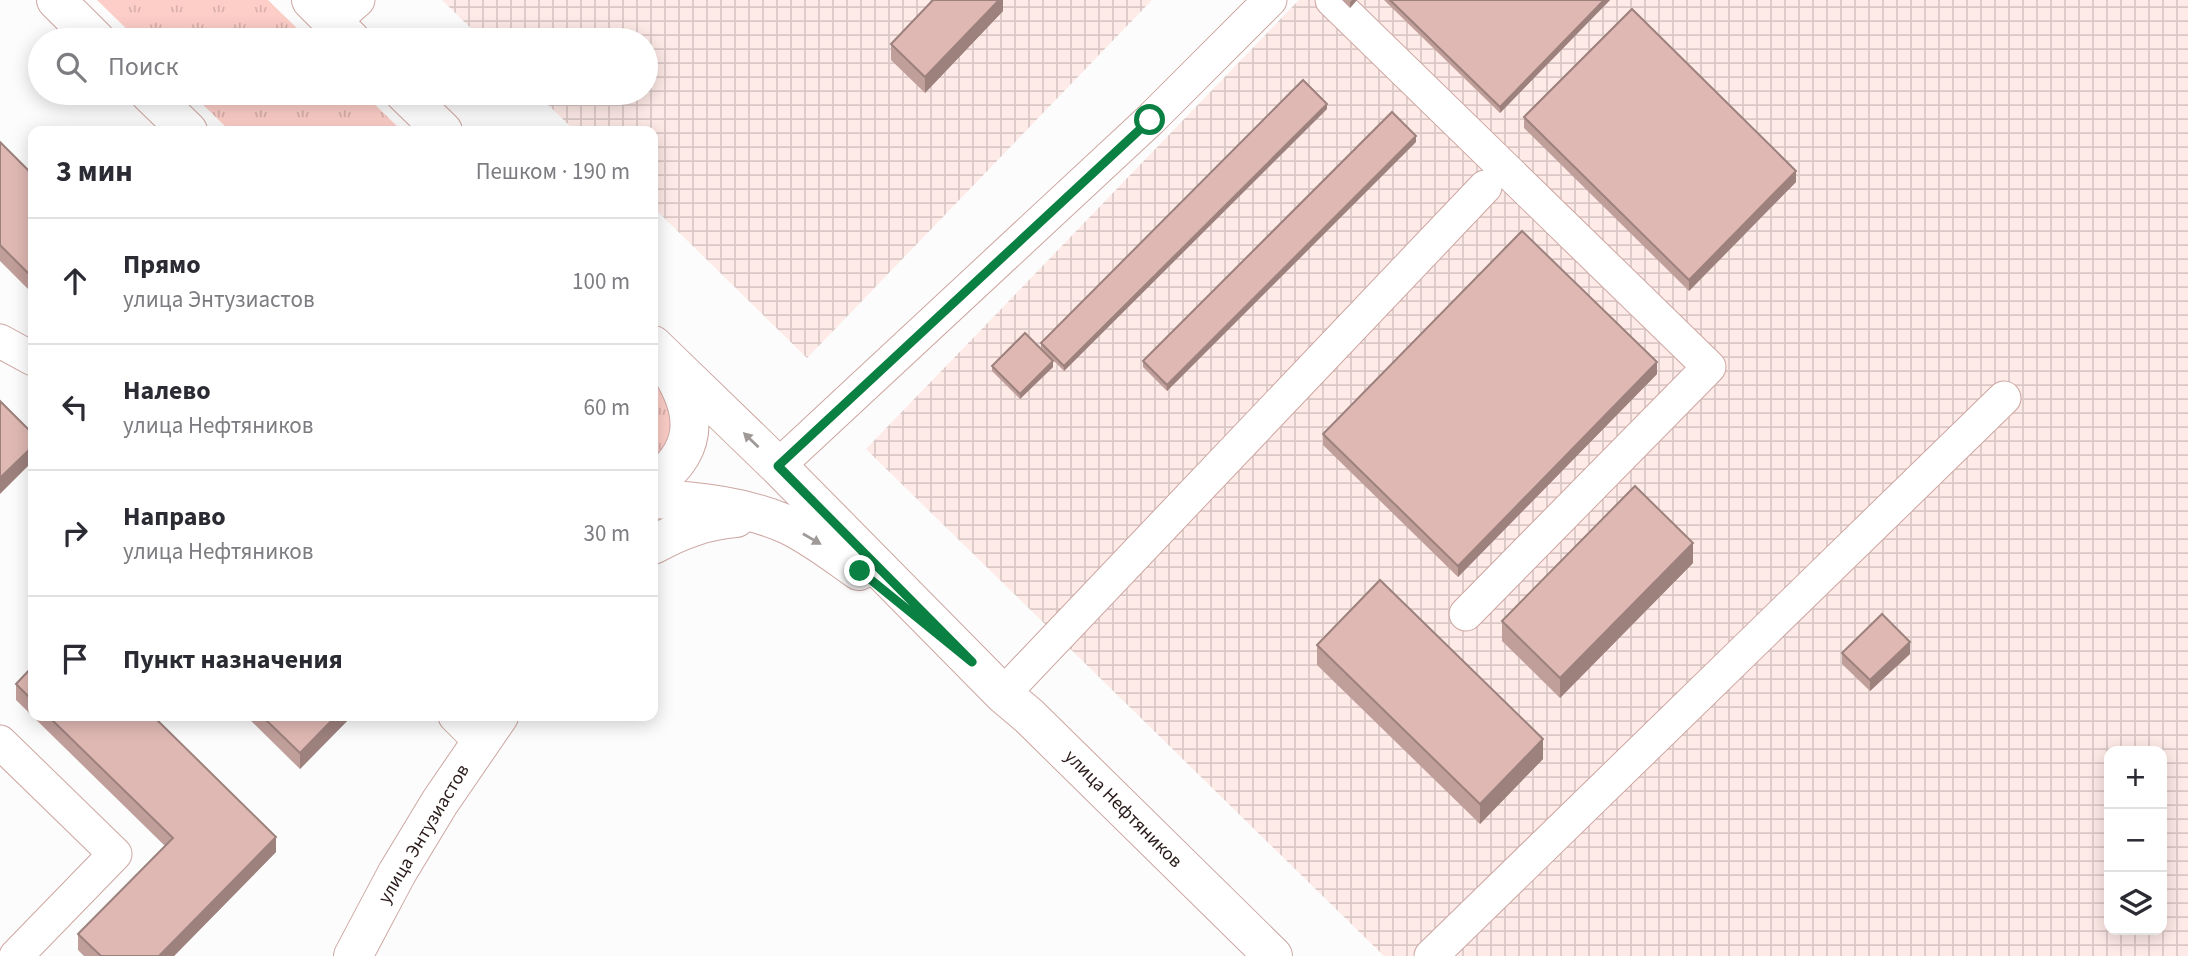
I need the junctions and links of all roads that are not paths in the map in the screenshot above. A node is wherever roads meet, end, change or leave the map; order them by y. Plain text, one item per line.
1 (56, 0) edge
2 (1269, 0) edge
3 (1332, 0) edge
4 (84, 28) edge
5 (161, 105) edge
6 (416, 105) edge
7 (183, 126) edge
8 (438, 126) edge
9 (1485, 187) dead end
10 (0, 341) edge
11 (658, 351) edge
12 (658, 354) edge
13 (28, 356) edge
14 (2004, 398) dead end
15 (778, 466) junction
16 (658, 491) edge
17 (761, 516) junction
18 (658, 543) edge
19 (1466, 614) dead end
20 (972, 662) junction
21 (1003, 694) junction
22 (479, 724) edge
23 (0, 742) edge
24 (0, 948) edge
25 (9, 956) edge
26 (16, 956) edge
27 (353, 956) edge
28 (1273, 956) edge
29 (1431, 956) edge

1 - 4 main road
2 - 15 street
3 - 19 street
5 - 7 main road
6 - 8 main road
9 - 21 street
10 - 13 street
15 -> 11 main road, улица Нефтяников
12 - 16 main road, улица Нефтяников
14 - 29 street
15 - 20 main road, улица Нефтяников
16 - 17 main road, улица Нефтяников
17 - 18 main road
17 -> 20 main road, улица Нефтяников
20 - 21 main road, улица Нефтяников
21 - 28 main road, улица Нефтяников
22 - 27 main road, улица Энтузиастов
23 - 26 street
24 - 25 street

